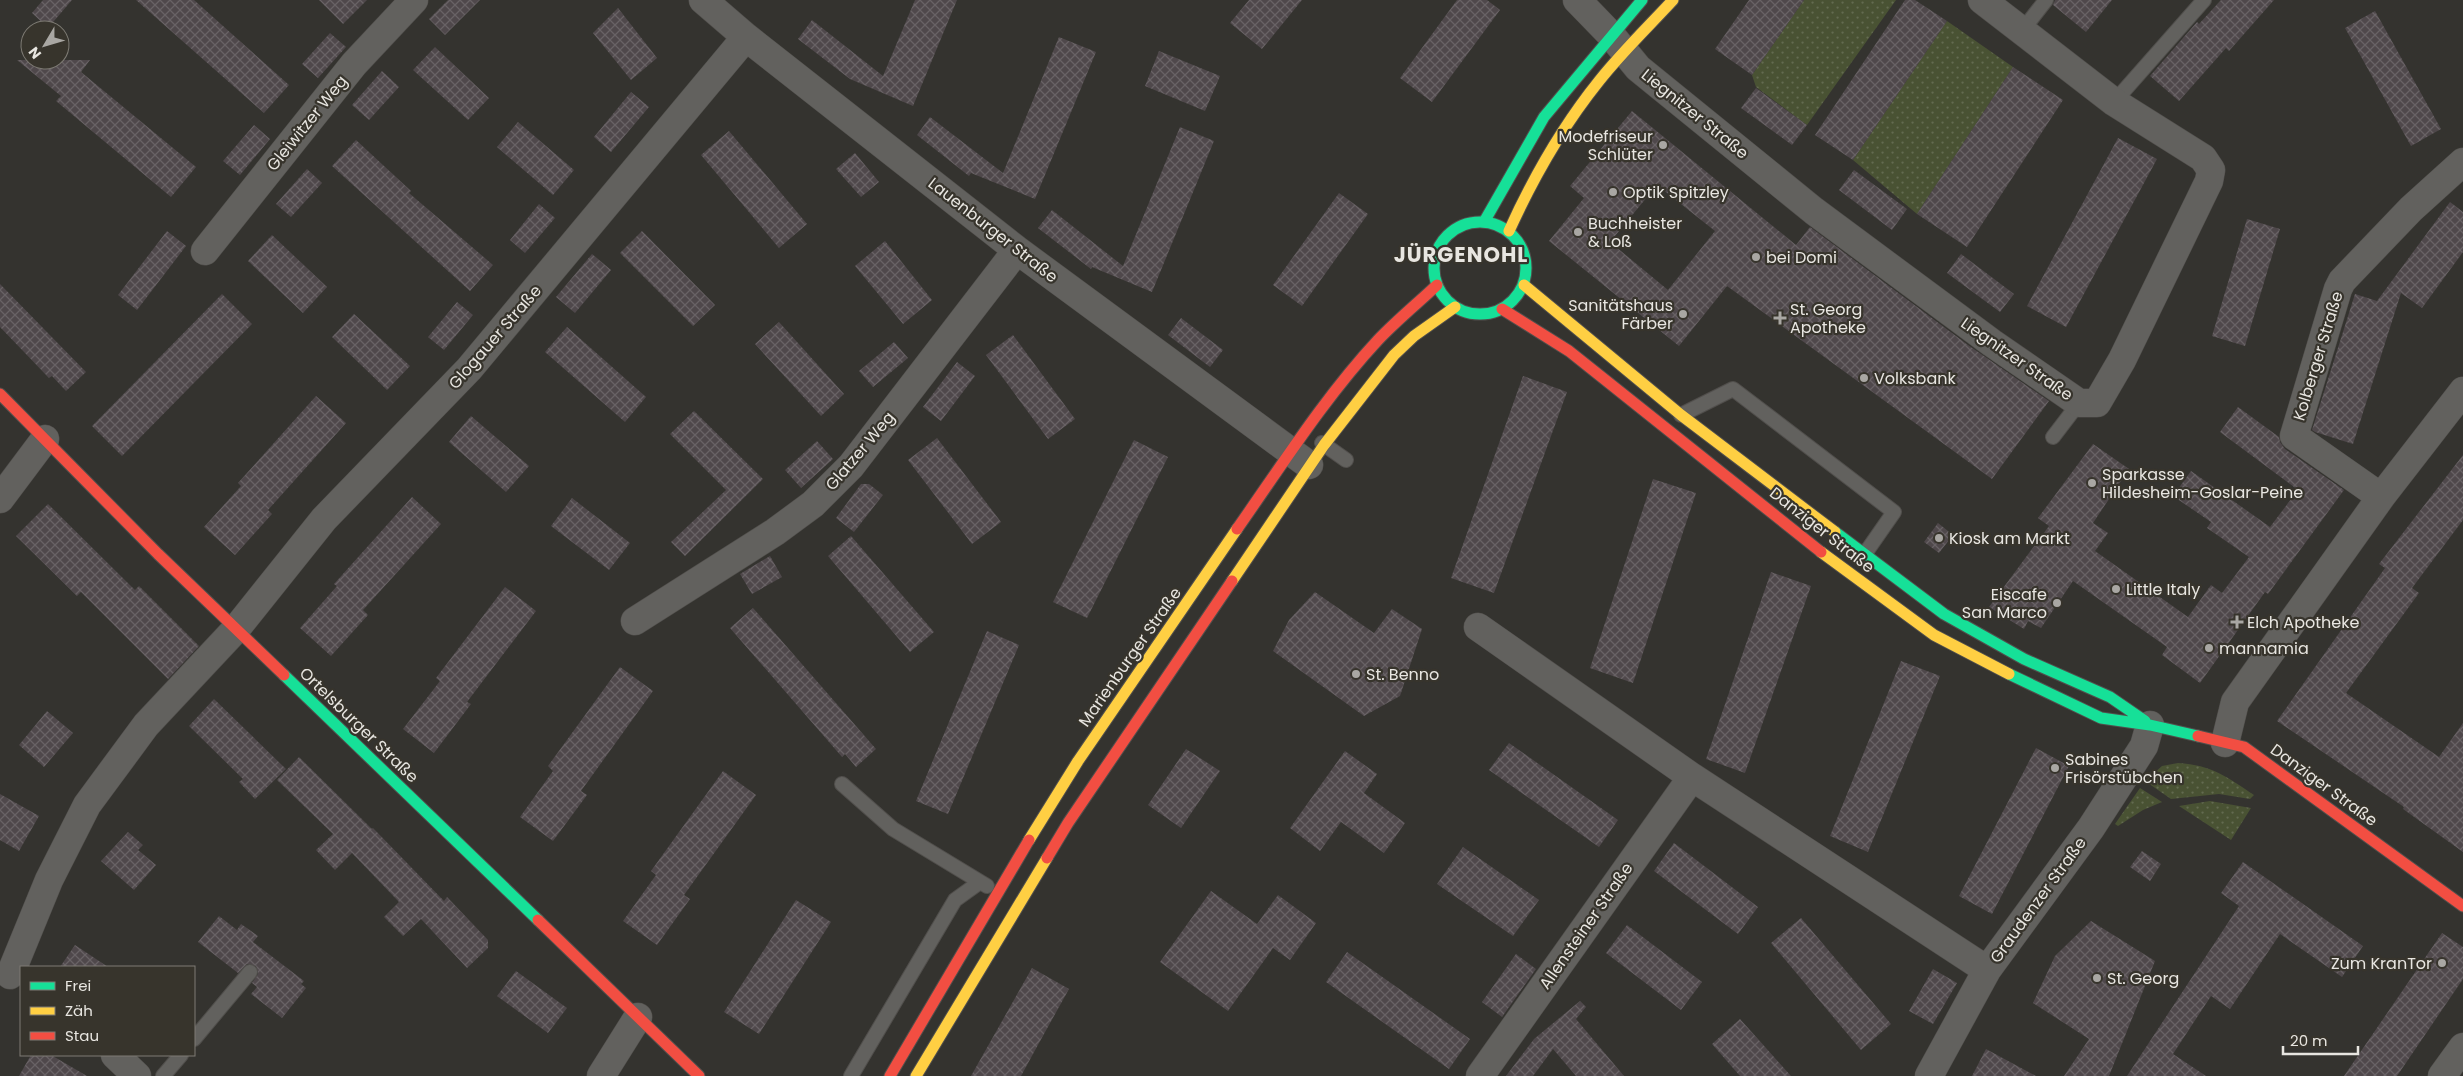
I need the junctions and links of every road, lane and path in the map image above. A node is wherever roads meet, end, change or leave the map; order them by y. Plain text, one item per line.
1 (414, 0) edge
2 (703, 0) edge
3 (1577, 0) edge
4 (1642, 0) edge
5 (1673, 0) edge
6 (1982, 0) edge
7 (2046, 0) edge
8 (2204, 0) edge
9 (2021, 32) junction
10 (746, 37) junction
11 (1619, 44) junction
12 (2114, 102) junction
13 (2463, 162) edge
14 (1484, 222) junction
15 (1509, 231) junction
16 (1017, 250) junction
17 (204, 251) dead end
18 (1438, 285) junction
19 (1524, 285) junction
20 (1455, 307) junction
21 (1502, 309) junction
22 (2463, 391) edge
23 (0, 394) edge
24 (2079, 403) junction
25 (1681, 414) junction
26 (2053, 437) dead end
27 (45, 439) junction
28 (1308, 448) junction
29 (1346, 460) dead end
30 (2381, 497) junction
31 (0, 498) edge
32 (1864, 555) junction
33 (1833, 562) junction
34 (635, 621) dead end
35 (1478, 627) dead end
36 (236, 629) junction
37 (2150, 725) junction
38 (2225, 743) junction
39 (1692, 777) junction
40 (842, 784) dead end
41 (980, 882) junction
42 (997, 892) junction
43 (1018, 904) junction
44 (2463, 906) edge
45 (1987, 970) junction
46 (250, 972) dead end
47 (10, 976) edge
48 (638, 1017) junction
49 (195, 1038) edge
50 (2463, 1047) edge
51 (116, 1056) edge
52 (180, 1056) edge
53 (137, 1076) edge
54 (163, 1076) edge
55 (601, 1076) edge
56 (699, 1076) edge
57 (851, 1076) edge
58 (890, 1076) edge
59 (916, 1076) edge
60 (1480, 1076) edge
61 (1928, 1076) edge
62 (2442, 1076) edge

1 - 17 street, Gleiwitzer Weg
2 - 10 street, Lauenburger Straße
3 - 11 street, Liegnitzer Straße
4 - 11 street
5 - 11 street
6 - 9 street, Liegnitzer Straße
7 - 9 lane
8 - 12 lane
9 - 12 street, Liegnitzer Straße
10 - 16 street, Lauenburger Straße
10 - 36 street, Glogauer Straße
11 - 14 street
11 - 15 street
11 - 24 street, Liegnitzer Straße
12 - 24 street, Liegnitzer Straße
13 - 30 street, Kolberger Straße
14 - 15 street
14 - 18 street
15 - 19 street
16 - 28 street, Lauenburger Straße
16 - 34 street, Glatzer Weg
18 - 20 street
18 - 28 street, Marienburger Straße
19 - 21 street
19 - 25 street, Danziger Straße
20 - 21 street
20 - 28 street, Marienburger Straße
21 - 33 street, Danziger Straße
22 - 30 street
23 - 27 street, Ortelsburger Straße
24 - 26 lane
25 - 32 street, Danziger Straße
25 - 32 lane
27 - 31 street
27 - 36 street, Ortelsburger Straße
28 - 29 lane
28 - 42 street, Marienburger Straße
28 - 43 street, Marienburger Straße
30 - 38 street
32 - 33 lane
32 - 37 street, Danziger Straße
33 - 37 street, Danziger Straße
35 - 39 street
36 - 47 street, Glogauer Straße
36 - 48 street, Ortelsburger Straße
37 - 38 street, Danziger Straße
37 - 45 street, Graudenzer Straße
38 - 44 street, Danziger Straße
39 - 45 street
39 - 60 street, Allensteiner Straße
40 - 41 lane
41 - 42 lane
41 - 57 lane
42 - 43 lane
42 - 58 street, Marienburger Straße
43 - 59 street, Marienburger Straße
45 - 61 street, Graudenzer Straße
46 - 49 lane
48 - 55 street
48 - 56 street, Ortelsburger Straße
50 - 62 street
51 - 53 street
52 - 54 lane

